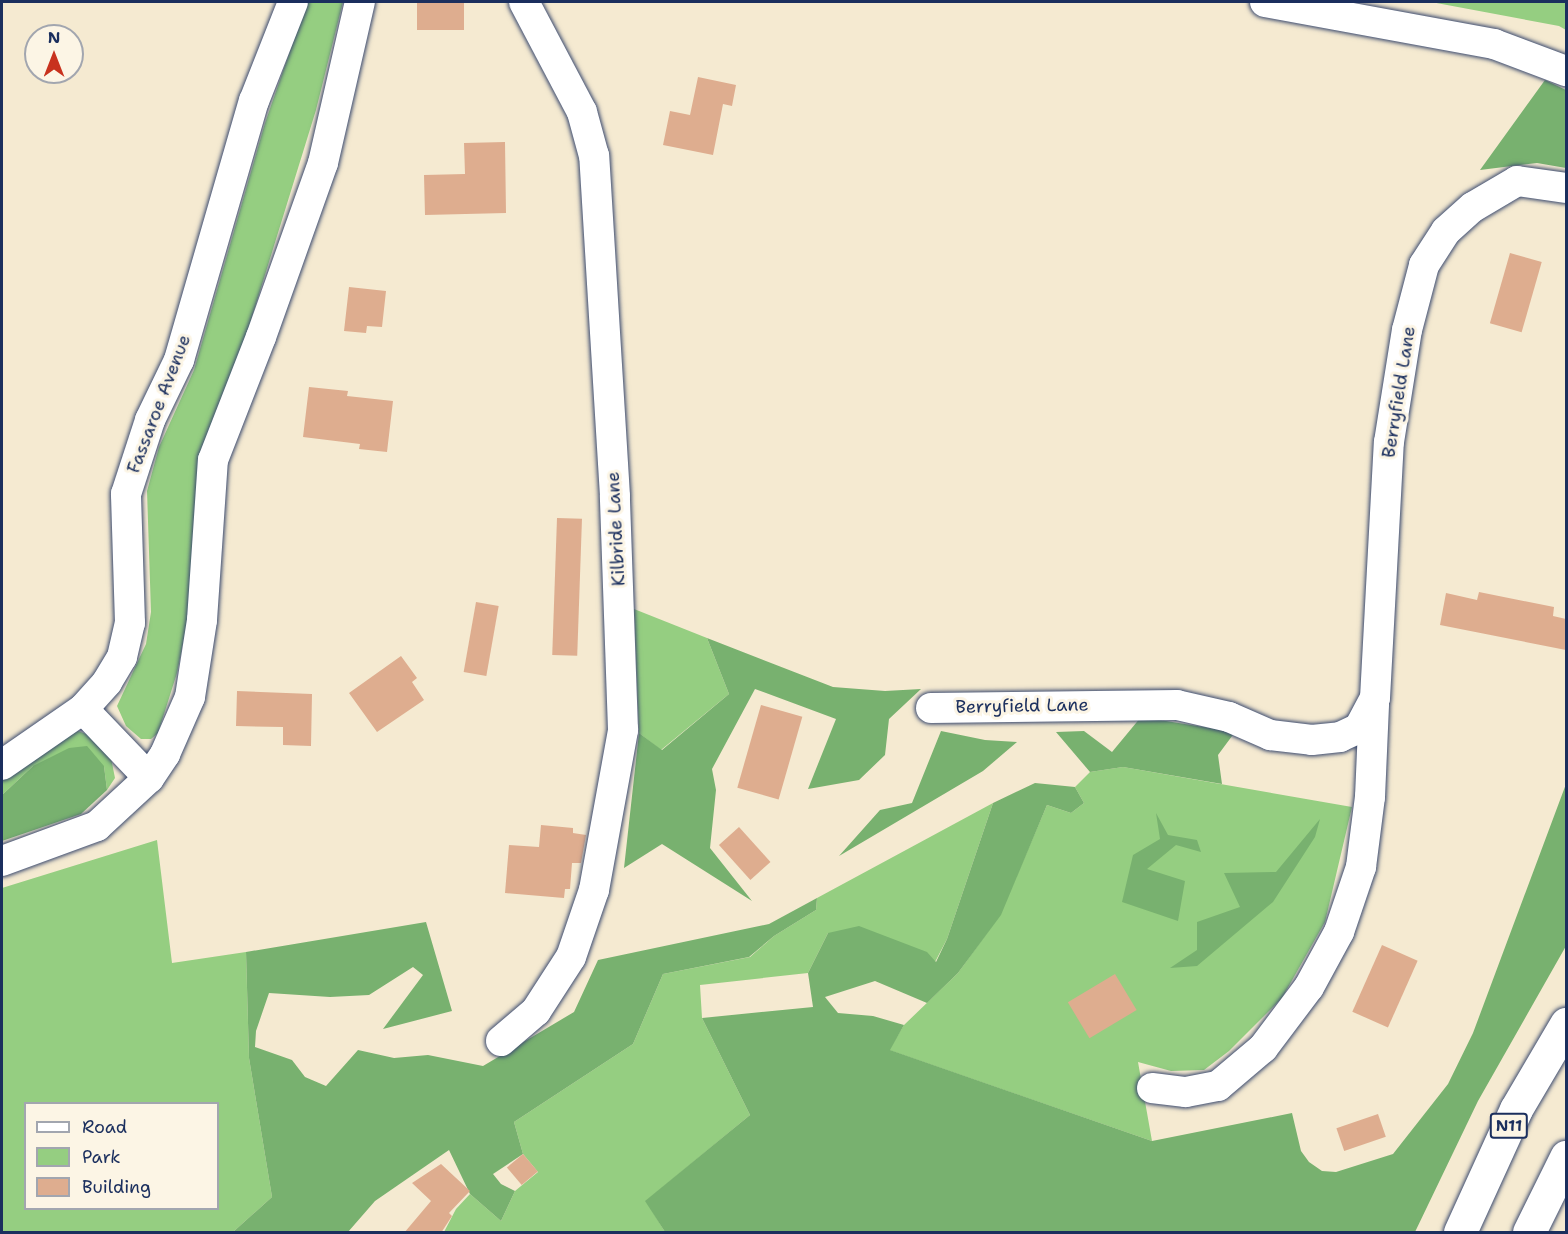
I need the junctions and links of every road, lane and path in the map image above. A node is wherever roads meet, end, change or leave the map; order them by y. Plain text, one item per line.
1 (293, 2) edge
2 (360, 2) edge
3 (524, 2) edge
4 (1265, 2) edge
5 (1566, 71) edge
6 (1566, 189) edge
7 (1375, 698) junction
8 (931, 708) dead end
9 (83, 709) junction
10 (2, 765) edge
11 (149, 778) junction
12 (2, 861) edge
13 (1566, 1024) edge
14 (501, 1041) dead end
15 (1152, 1088) dead end
16 (1566, 1157) edge
17 (1557, 1187) edge
18 (1460, 1233) edge
19 (1529, 1233) edge

1 - 9 street, Fassaroe Avenue
2 - 11 street
3 - 14 street, Kilbride Lane
4 - 5 street
6 - 7 street, Berryfield Lane
7 - 8 street, Berryfield Lane
7 - 15 street, Berryfield Lane
9 - 10 street, Fassaroe Avenue
9 - 11 street
11 - 12 street
13 - 18 highway, N11
16 - 17 highway
17 - 19 highway

